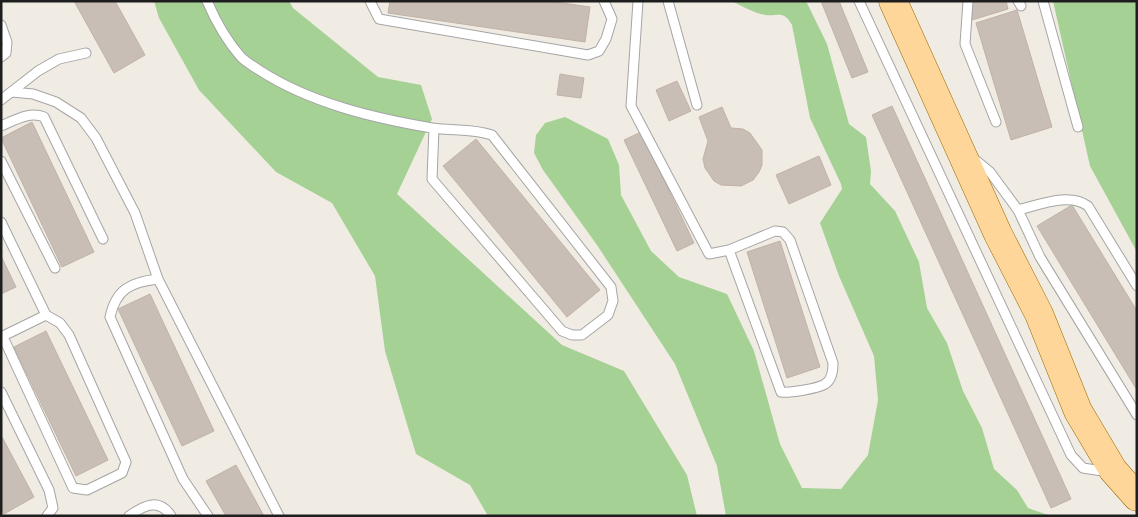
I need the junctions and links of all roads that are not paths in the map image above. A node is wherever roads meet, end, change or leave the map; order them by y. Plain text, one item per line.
1 (208, 1) edge
2 (370, 1) edge
3 (604, 1) edge
4 (638, 1) edge
5 (668, 1) edge
6 (859, 1) edge
7 (893, 1) edge
8 (968, 1) edge
9 (1043, 1) edge
10 (1, 25) edge
11 (86, 53) dead end
12 (1, 57) edge
13 (12, 92) junction
14 (1, 100) edge
15 (697, 105) dead end
16 (996, 122) dead end
17 (1, 126) edge
18 (1078, 127) dead end
19 (434, 128) junction
20 (963, 156) junction
21 (1, 161) edge
22 (1018, 210) junction
23 (1, 222) edge
24 (103, 239) dead end
25 (729, 250) junction
26 (55, 268) dead end
27 (158, 279) junction
28 (1137, 286) edge
29 (46, 315) junction
30 (2, 337) edge
31 (1, 392) edge
32 (1137, 416) edge
33 (1116, 473) junction
34 (1137, 497) edge
35 (47, 516) edge
36 (129, 516) edge
37 (171, 516) edge
38 (208, 516) edge
39 (279, 516) edge

1 - 19 lane
2 - 3 lane
4 - 25 lane
5 - 15 lane
6 - 33 lane
7 - 20 main road
8 - 16 lane
9 - 18 lane
10 - 12 lane
11 - 13 lane
13 - 14 lane
13 - 27 lane
17 - 24 lane
19 - 19 lane
20 - 22 lane
20 - 33 main road
21 - 26 lane
22 - 28 lane
22 - 32 lane
23 - 29 lane
25 - 25 lane
27 - 38 lane
27 - 39 lane
29 - 30 lane
29 - 30 lane
31 - 35 lane
33 - 34 main road
36 - 37 lane

